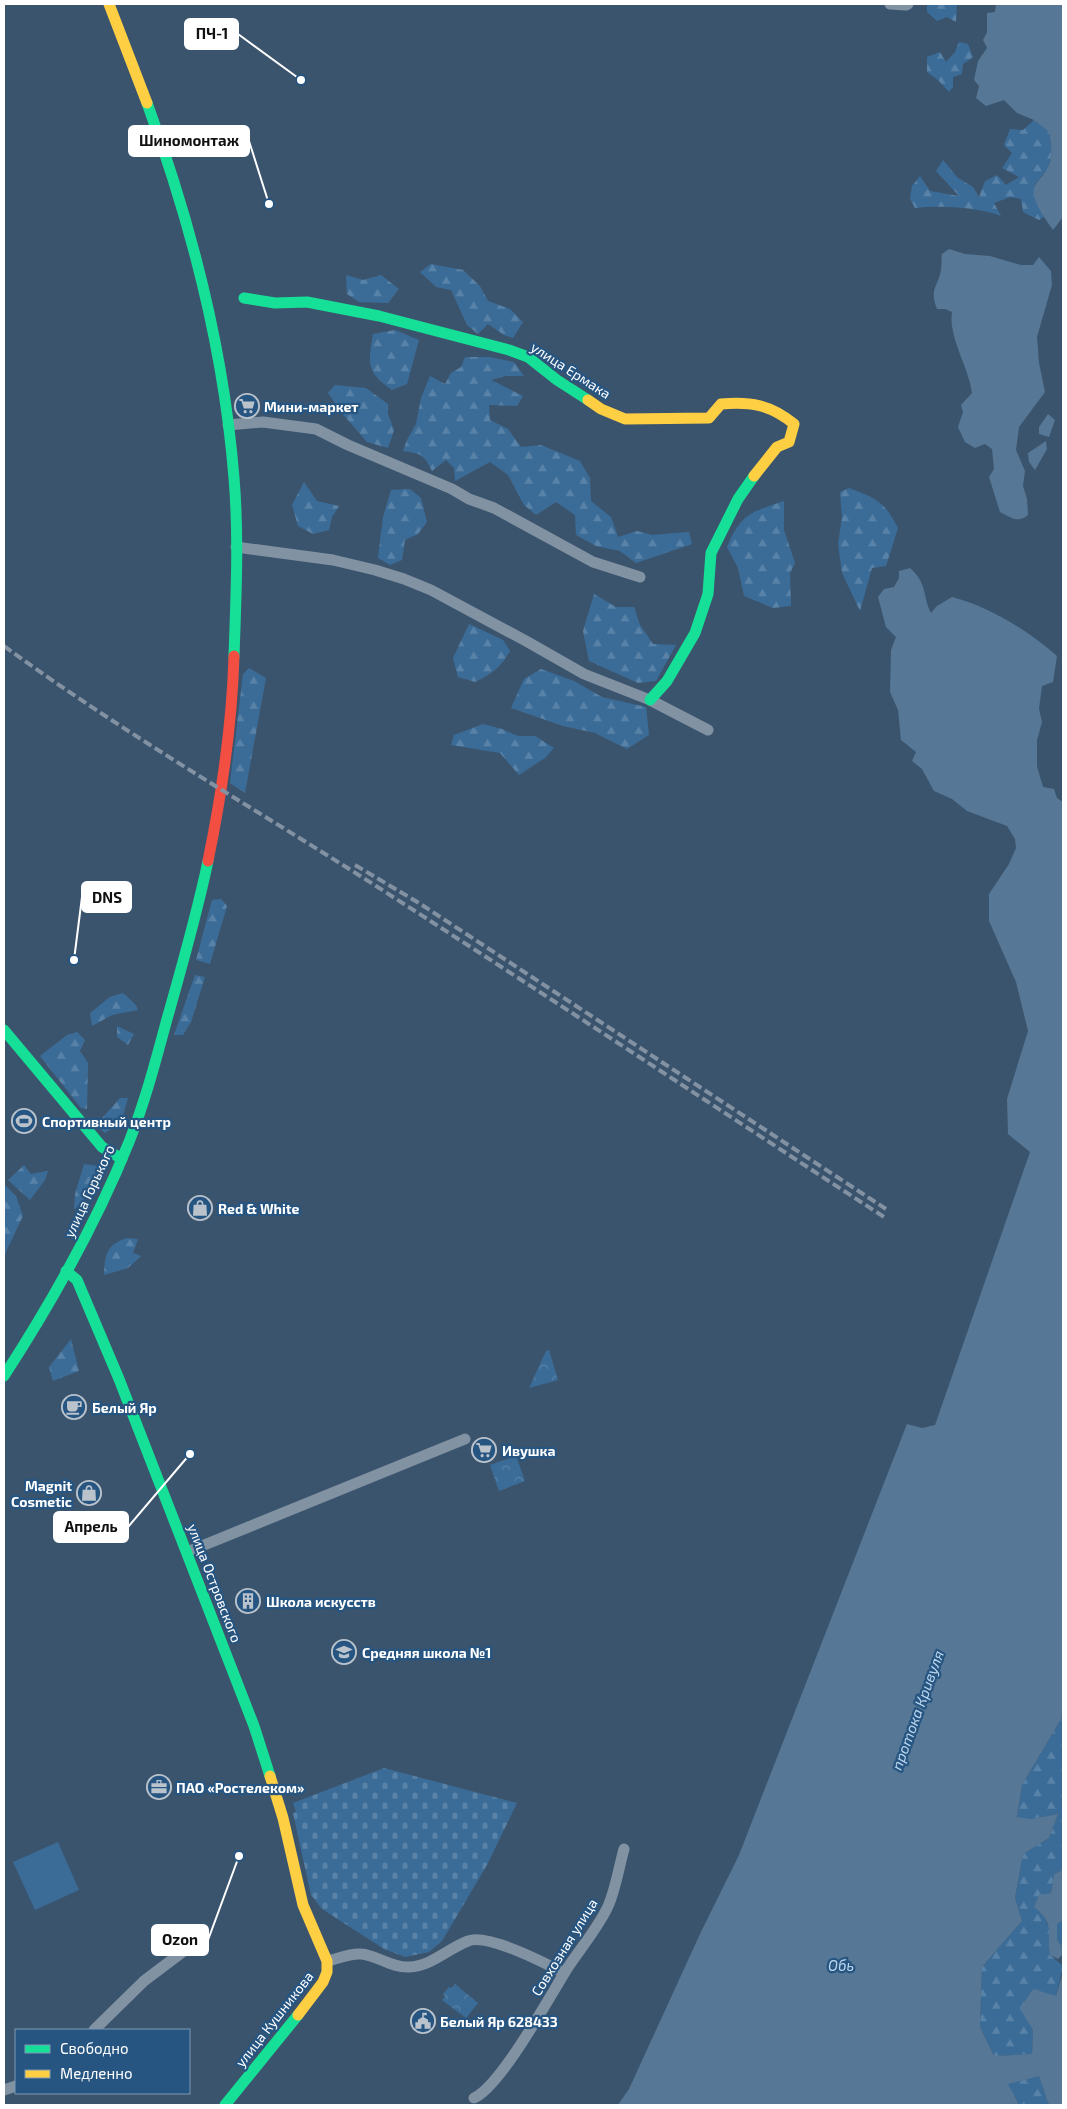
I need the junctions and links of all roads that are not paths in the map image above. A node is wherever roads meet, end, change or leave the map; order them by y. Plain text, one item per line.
1 (109, 4) edge
2 (890, 4) edge
3 (907, 5) edge
4 (244, 298) dead end
5 (228, 425) junction
6 (236, 547) junction
7 (640, 577) dead end
8 (650, 700) junction
9 (708, 730) dead end
10 (4, 1030) edge
11 (122, 1159) junction
12 (66, 1271) junction
13 (4, 1376) edge
14 (465, 1439) dead end
15 (187, 1552) junction
16 (624, 1849) dead end
17 (308, 1918) joint
18 (189, 1947) dead end
19 (327, 1961) junction
20 (564, 1973) junction
21 (95, 2029) edge
22 (474, 2098) dead end
23 (224, 2105) edge

1 - 5 street, улица Горького
2 - 3 street
4 - 8 street, улица Ермака
5 - 6 street, улица Горького
5 - 7 street
6 - 8 street
6 - 11 street, улица Горького
8 - 9 street
10 - 11 street
11 - 12 street, улица Горького
12 - 13 street, улица Горького
12 - 15 street, улица Островского
14 - 15 street
15 - 17 street, улица Островского
16 - 20 street, Совхозная улица
17 - 19 street, улица Кушникова
18 - 21 street
19 - 20 street
19 - 23 street, улица Кушникова
20 - 22 street, Совхозная улица

